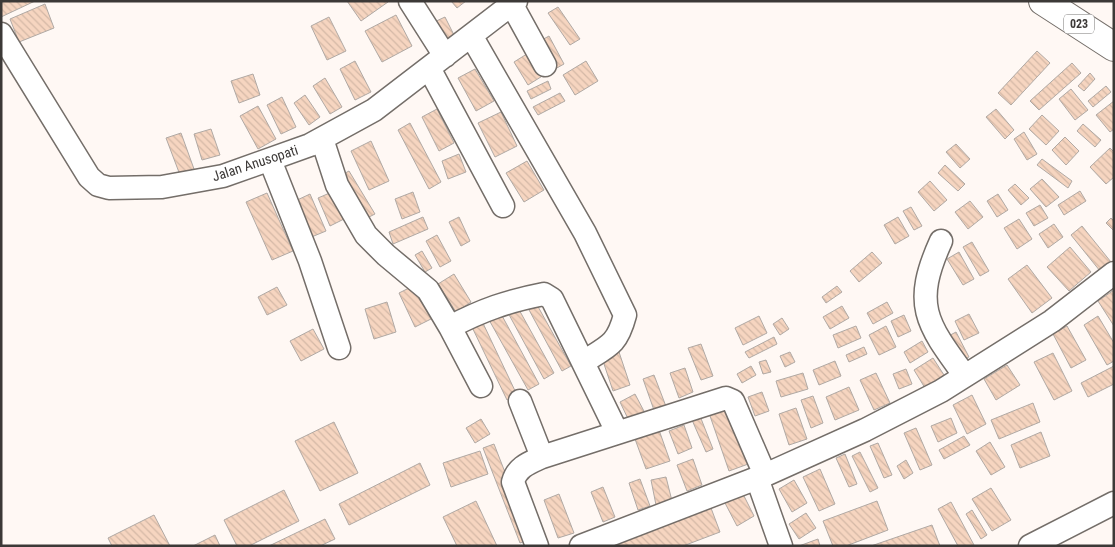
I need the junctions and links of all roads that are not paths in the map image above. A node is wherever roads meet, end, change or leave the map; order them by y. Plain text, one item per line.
1 (410, 1) edge
2 (1044, 1) edge
3 (514, 3) edge
4 (1, 34) edge
5 (472, 37) junction
6 (1114, 47) edge
7 (437, 62) junction
8 (545, 65) dead end
9 (322, 139) junction
10 (270, 160) junction
11 (503, 206) dead end
12 (941, 242) dead end
13 (1114, 273) edge
14 (450, 327) junction
15 (338, 348) dead end
16 (583, 362) junction
17 (965, 376) junction
18 (481, 386) dead end
19 (520, 401) dead end
20 (617, 432) junction
21 (542, 457) junction
22 (761, 477) junction
23 (1114, 503) edge
24 (537, 546) edge
25 (581, 546) edge
26 (781, 546) edge
27 (1030, 546) edge

1 - 7 street
2 - 6 main road, 023
3 - 5 street, Jalan Anusopati
3 - 8 street
4 - 10 street, Jalan Anusopati
5 - 7 street, Jalan Anusopati
5 - 16 street
7 - 9 street, Jalan Anusopati
7 - 11 street
9 - 10 street, Jalan Anusopati
9 - 14 street
10 - 15 street
12 - 17 street
13 - 17 street
14 - 16 street
14 - 18 street
16 - 20 street
17 - 22 street
19 - 21 street
20 - 21 street
20 - 22 street
21 - 24 street
22 - 25 street
22 - 26 street
23 - 27 street

